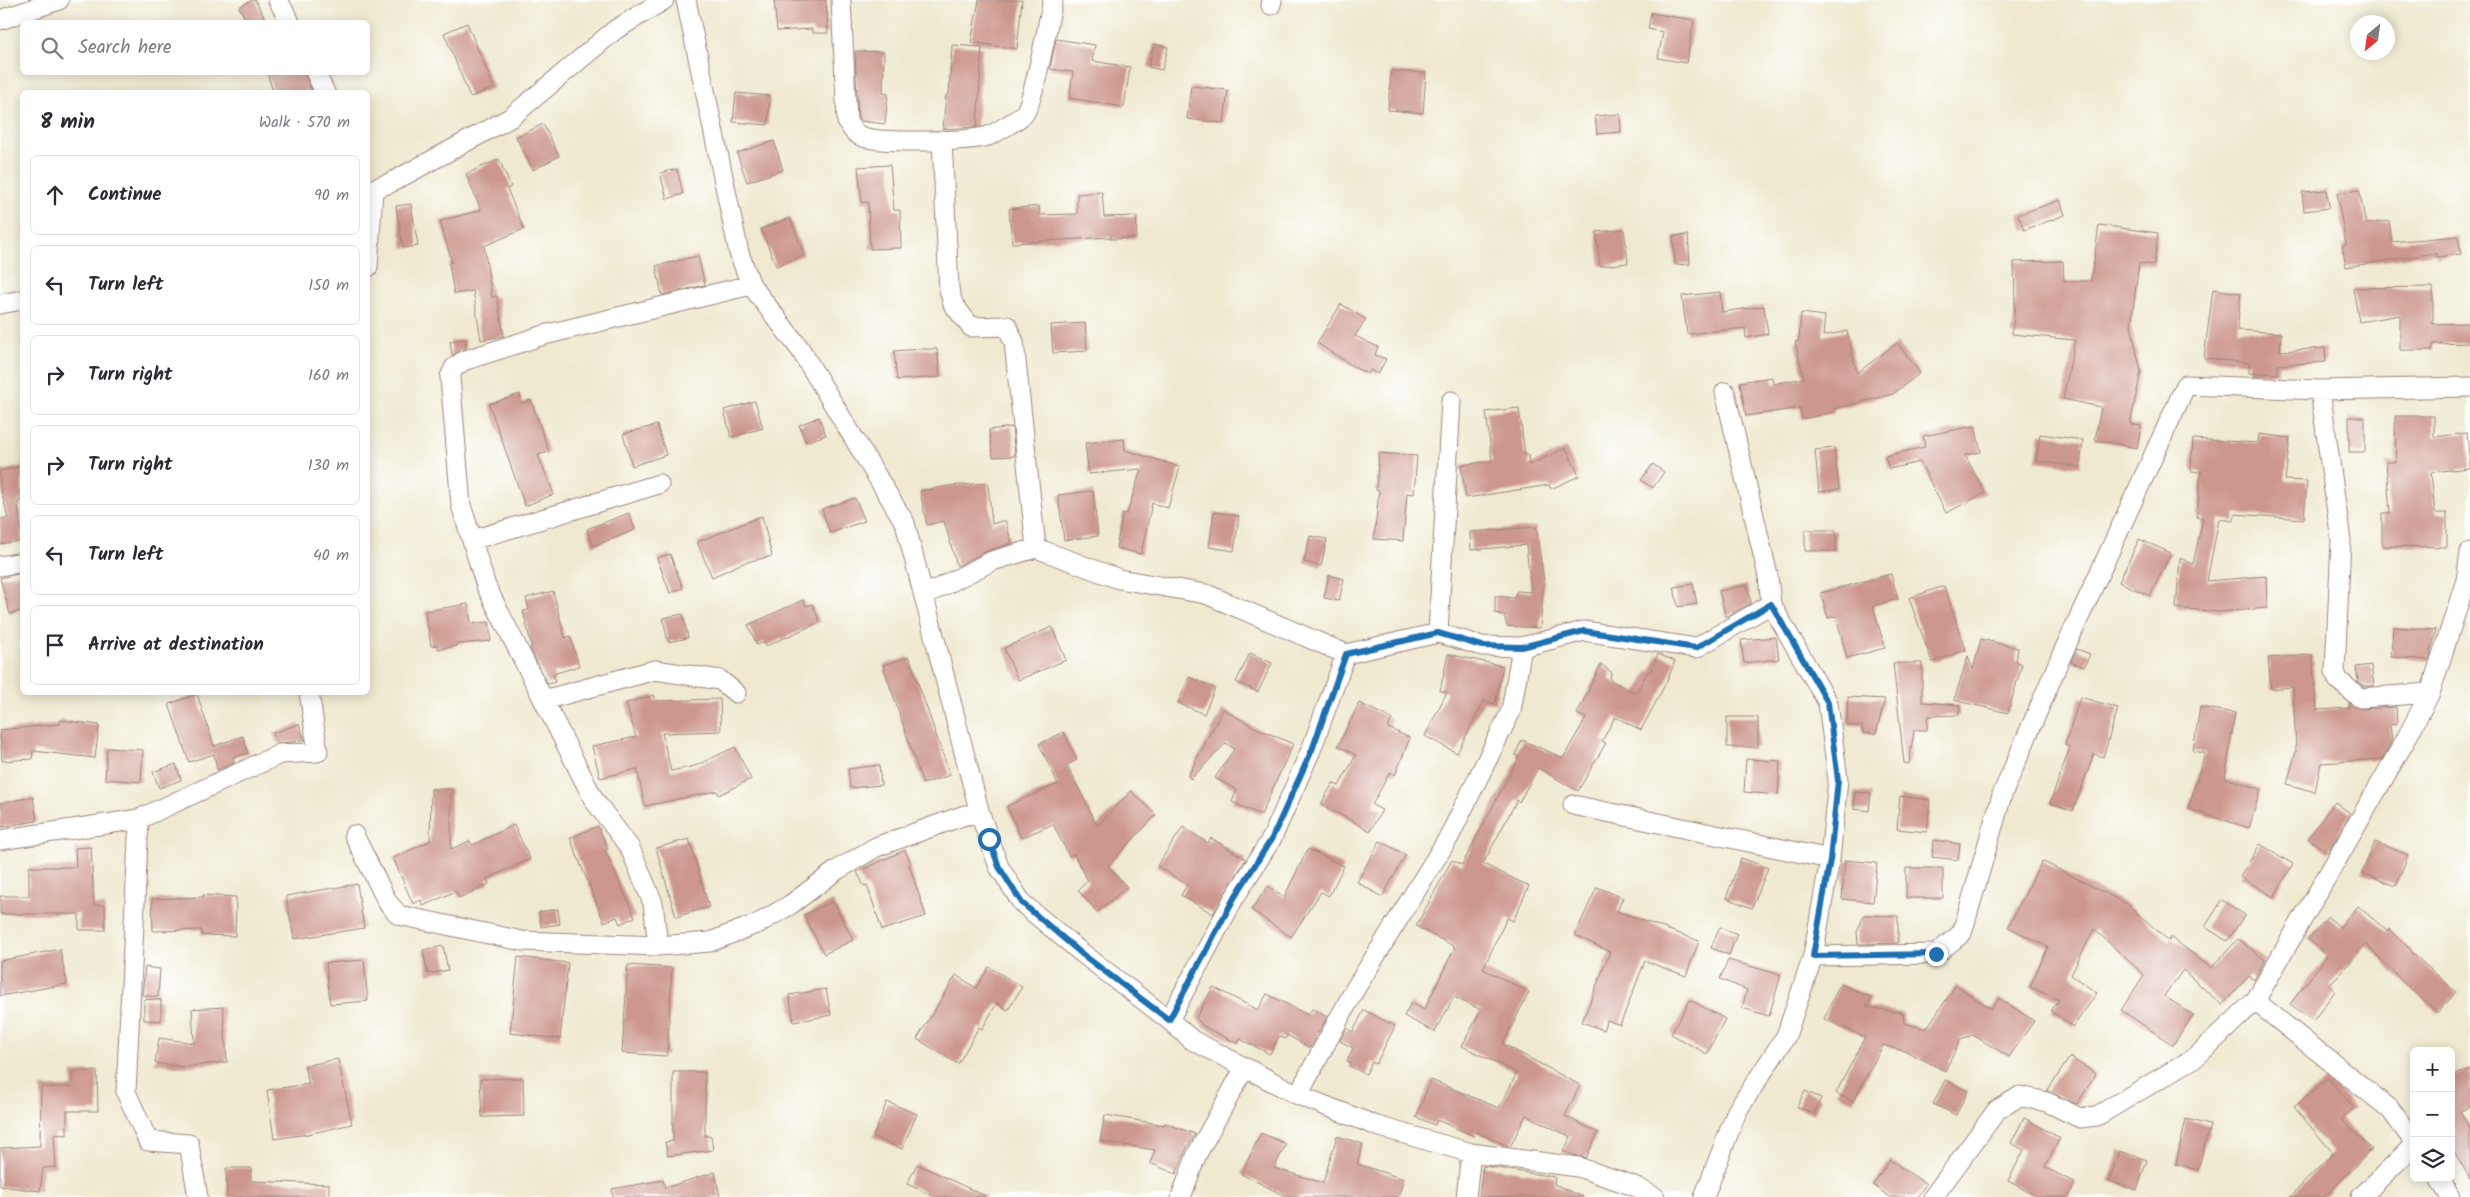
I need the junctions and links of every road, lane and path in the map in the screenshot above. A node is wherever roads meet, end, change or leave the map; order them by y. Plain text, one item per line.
1 (59, 0) edge
2 (278, 0) edge
3 (664, 0) edge
4 (686, 0) edge
5 (841, 0) edge
6 (1053, 0) edge
7 (0, 20) edge
8 (289, 20) edge
9 (316, 75) edge
10 (324, 90) edge
11 (942, 140) junction
12 (370, 184) edge
13 (751, 284) junction
14 (20, 300) edge
15 (0, 304) edge
16 (2470, 387) edge
17 (2320, 390) junction
18 (1725, 392) dead end
19 (1452, 401) dead end
20 (659, 484) dead end
21 (472, 540) junction
22 (1036, 548) junction
23 (2470, 552) edge
24 (20, 562) edge
25 (0, 566) edge
26 (925, 594) junction
27 (1771, 604) junction
28 (1438, 633) junction
29 (1522, 647) junction
30 (1346, 654) junction
31 (736, 693) dead end
32 (2430, 693) junction
33 (309, 695) edge
34 (544, 700) junction
35 (1573, 805) dead end
36 (980, 814) junction
37 (139, 819) junction
38 (354, 835) dead end
39 (0, 840) edge
40 (1830, 860) junction
41 (658, 946) junction
42 (1813, 956) junction
43 (2255, 1001) junction
44 (1169, 1020) junction
45 (1244, 1069) junction
46 (1298, 1094) junction
47 (2410, 1138) edge
48 (2410, 1148) edge
49 (1471, 1153) junction
50 (2441, 1182) edge
51 (198, 1197) edge
52 (1181, 1197) edge
53 (1466, 1197) edge
54 (1655, 1197) edge
55 (1704, 1197) edge
56 (1933, 1197) edge
57 (2360, 1197) edge
58 (2450, 1197) edge

1 - 7 street
2 - 8 street
3 - 12 street
4 - 13 street
5 - 11 street
6 - 11 street
9 - 10 street
11 - 22 street
13 - 21 street
13 - 26 street
14 - 15 street
16 - 17 street
17 - 32 street
17 - 42 street
18 - 27 street
19 - 28 street
20 - 21 street
21 - 34 street
22 - 26 street
22 - 30 street
23 - 32 street
24 - 25 street
26 - 36 street
27 - 29 street
27 - 40 street
28 - 29 street
28 - 30 street
29 - 46 street
30 - 44 street
31 - 34 street
32 - 43 street
33 - 37 street
34 - 41 street
35 - 40 street
36 - 41 street
36 - 44 street
37 - 39 street
37 - 51 street
38 - 41 street
40 - 42 street
42 - 55 street
43 - 47 street
43 - 56 street
44 - 45 street
45 - 46 street
45 - 52 street
46 - 49 street
48 - 57 street
49 - 53 street
49 - 54 street
50 - 58 street

